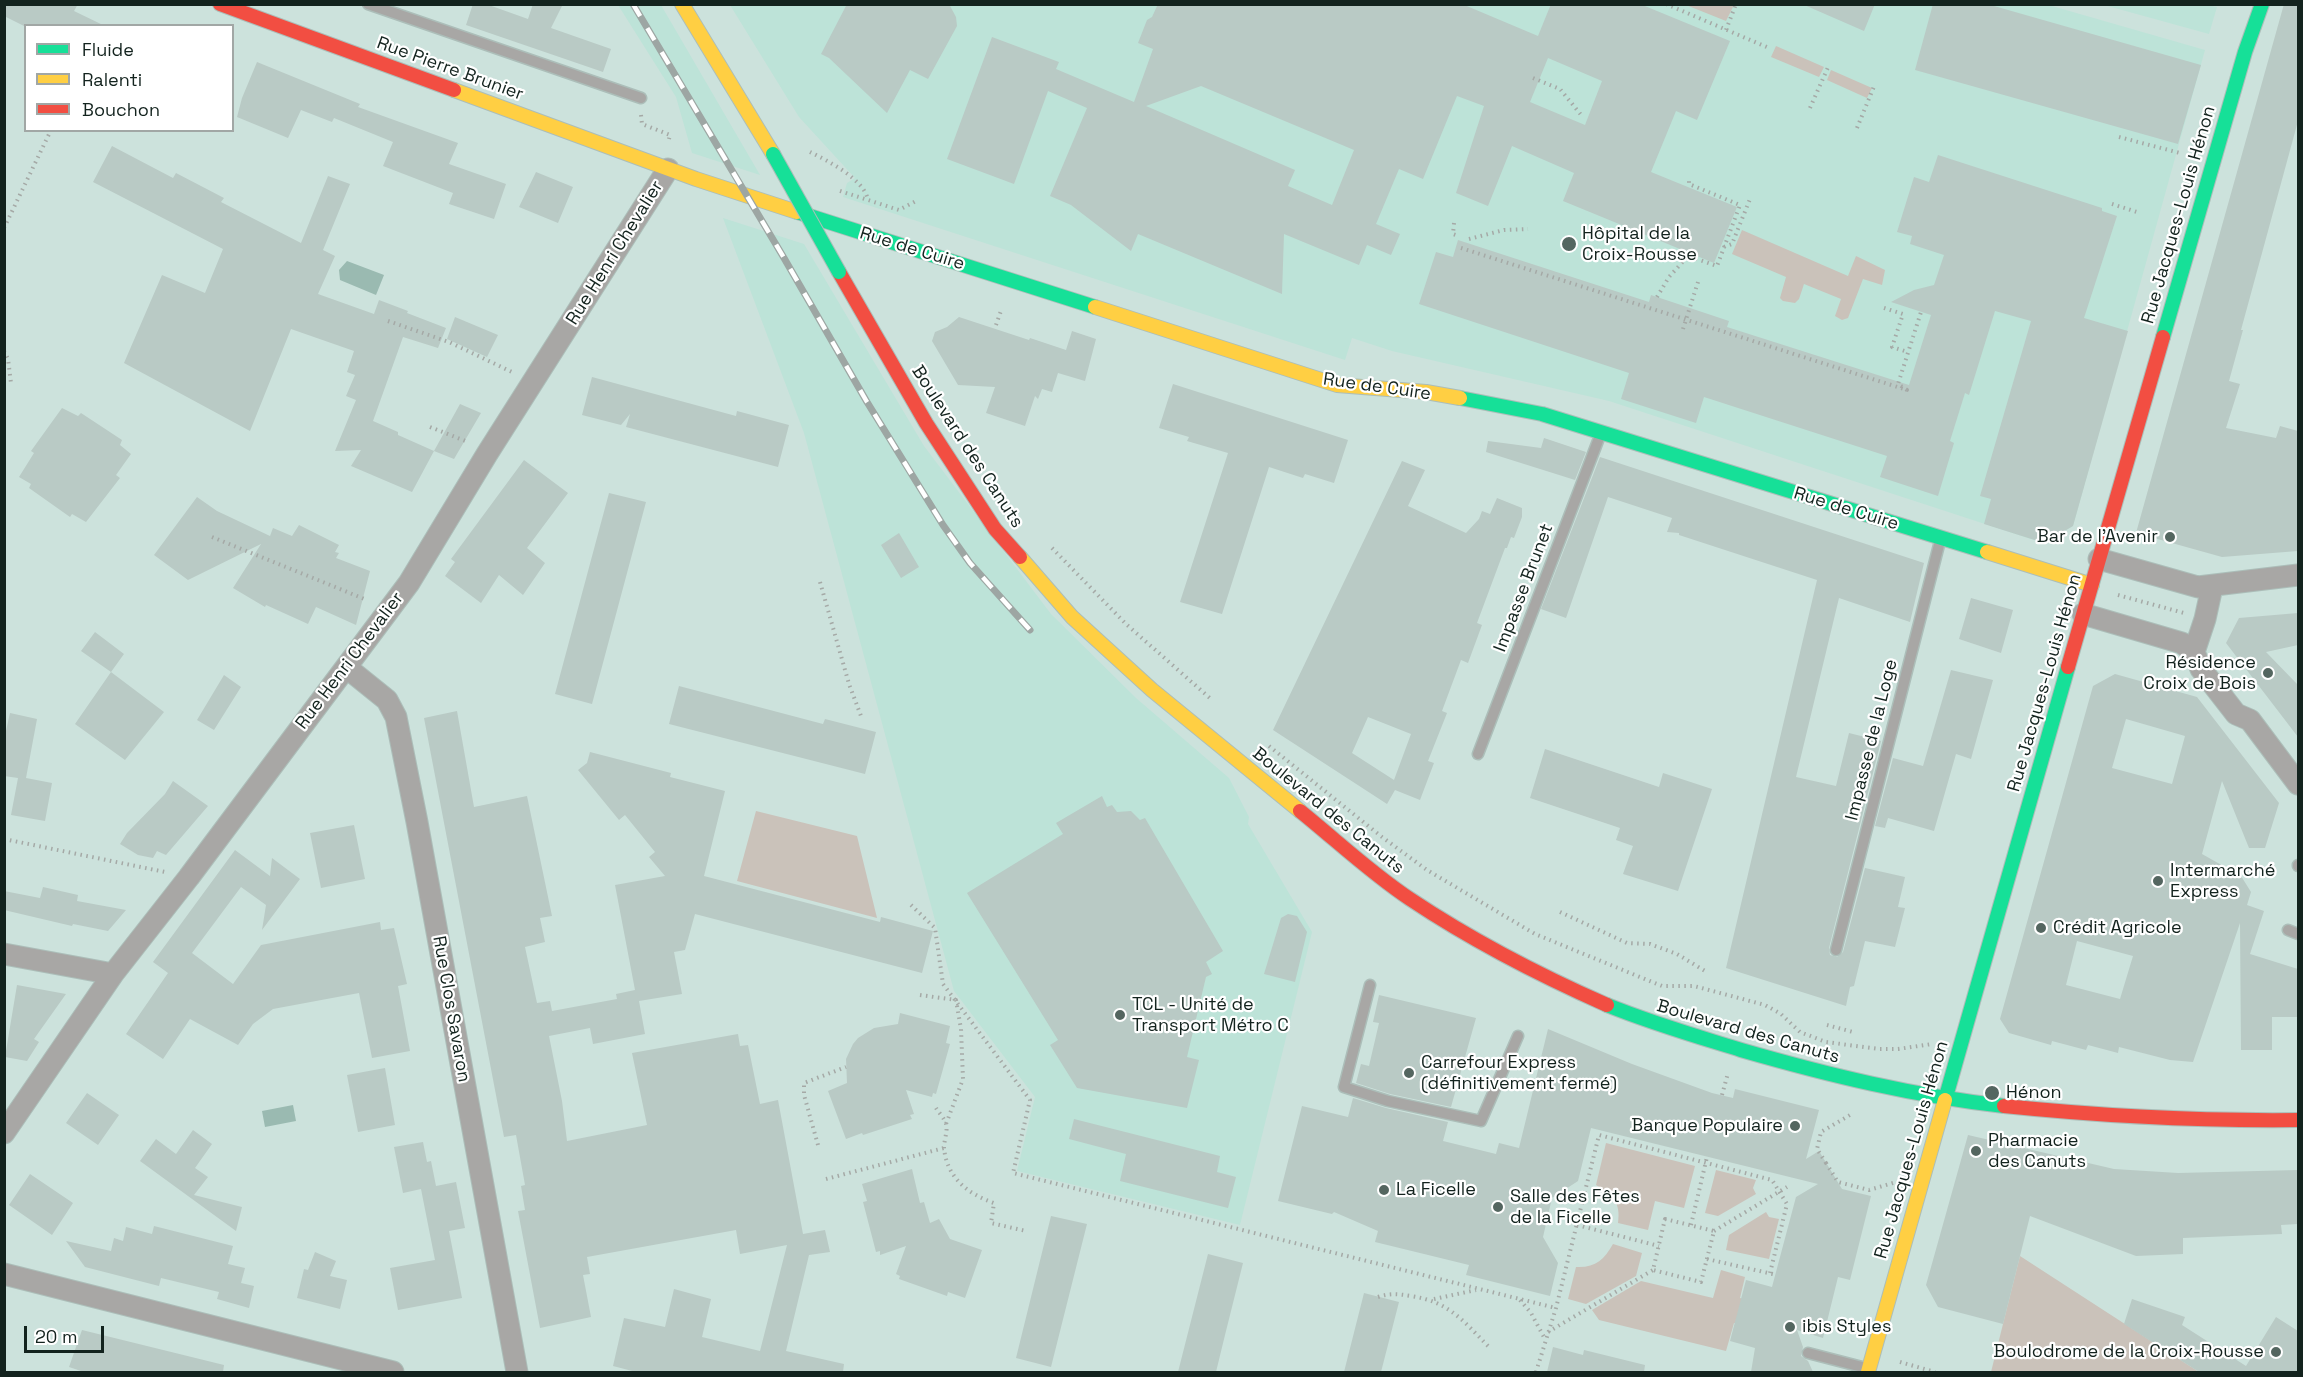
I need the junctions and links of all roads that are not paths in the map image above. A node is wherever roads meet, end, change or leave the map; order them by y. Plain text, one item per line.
1 (220, 4) edge
2 (368, 4) edge
3 (682, 4) edge
4 (2262, 4) edge
5 (641, 98) dead end
6 (668, 169) junction
7 (1601, 433) junction
8 (1941, 538) junction
9 (2099, 559) junction
10 (2298, 575) edge
11 (2092, 585) junction
12 (2212, 587) junction
13 (2083, 614) junction
14 (2194, 652) junction
15 (346, 667) junction
16 (1478, 754) dead end
17 (2298, 784) edge
18 (1836, 950) dead end
19 (4, 954) edge
20 (113, 974) junction
21 (1370, 985) dead end
22 (1518, 1036) dead end
23 (1945, 1099) junction
24 (2298, 1119) edge
25 (4, 1133) edge
26 (4, 1274) edge
27 (1808, 1353) dead end
28 (1872, 1371) edge
29 (393, 1372) edge
30 (517, 1372) edge

1 - 6 street, Rue Pierre Brunier
2 - 5 lane
3 - 23 street, Boulevard des Canuts, bridge
4 - 9 street, Rue Jacques-Louis Hénon
6 - 7 street, Rue de Cuire
6 - 15 street, Rue Henri Chevalier
7 - 8 street, Rue de Cuire
7 - 16 lane, Impasse Brunet
8 - 11 street, Rue de Cuire
8 - 18 lane, Impasse de la Loge
9 - 11 street, Rue Jacques-Louis Hénon
9 - 12 street
10 - 12 street
11 - 13 street, Rue Jacques-Louis Hénon
12 - 14 street
13 - 14 street
13 - 23 street, Rue Jacques-Louis Hénon
14 - 17 street
15 - 20 street, Rue Henri Chevalier
15 - 30 street, Rue Clos Savaron
19 - 20 street
20 - 25 street, Rue Henri Chevalier
21 - 22 lane
23 - 24 street, Boulevard des Canuts
23 - 28 street, Rue Jacques-Louis Hénon
26 - 29 street
27 - 28 lane

